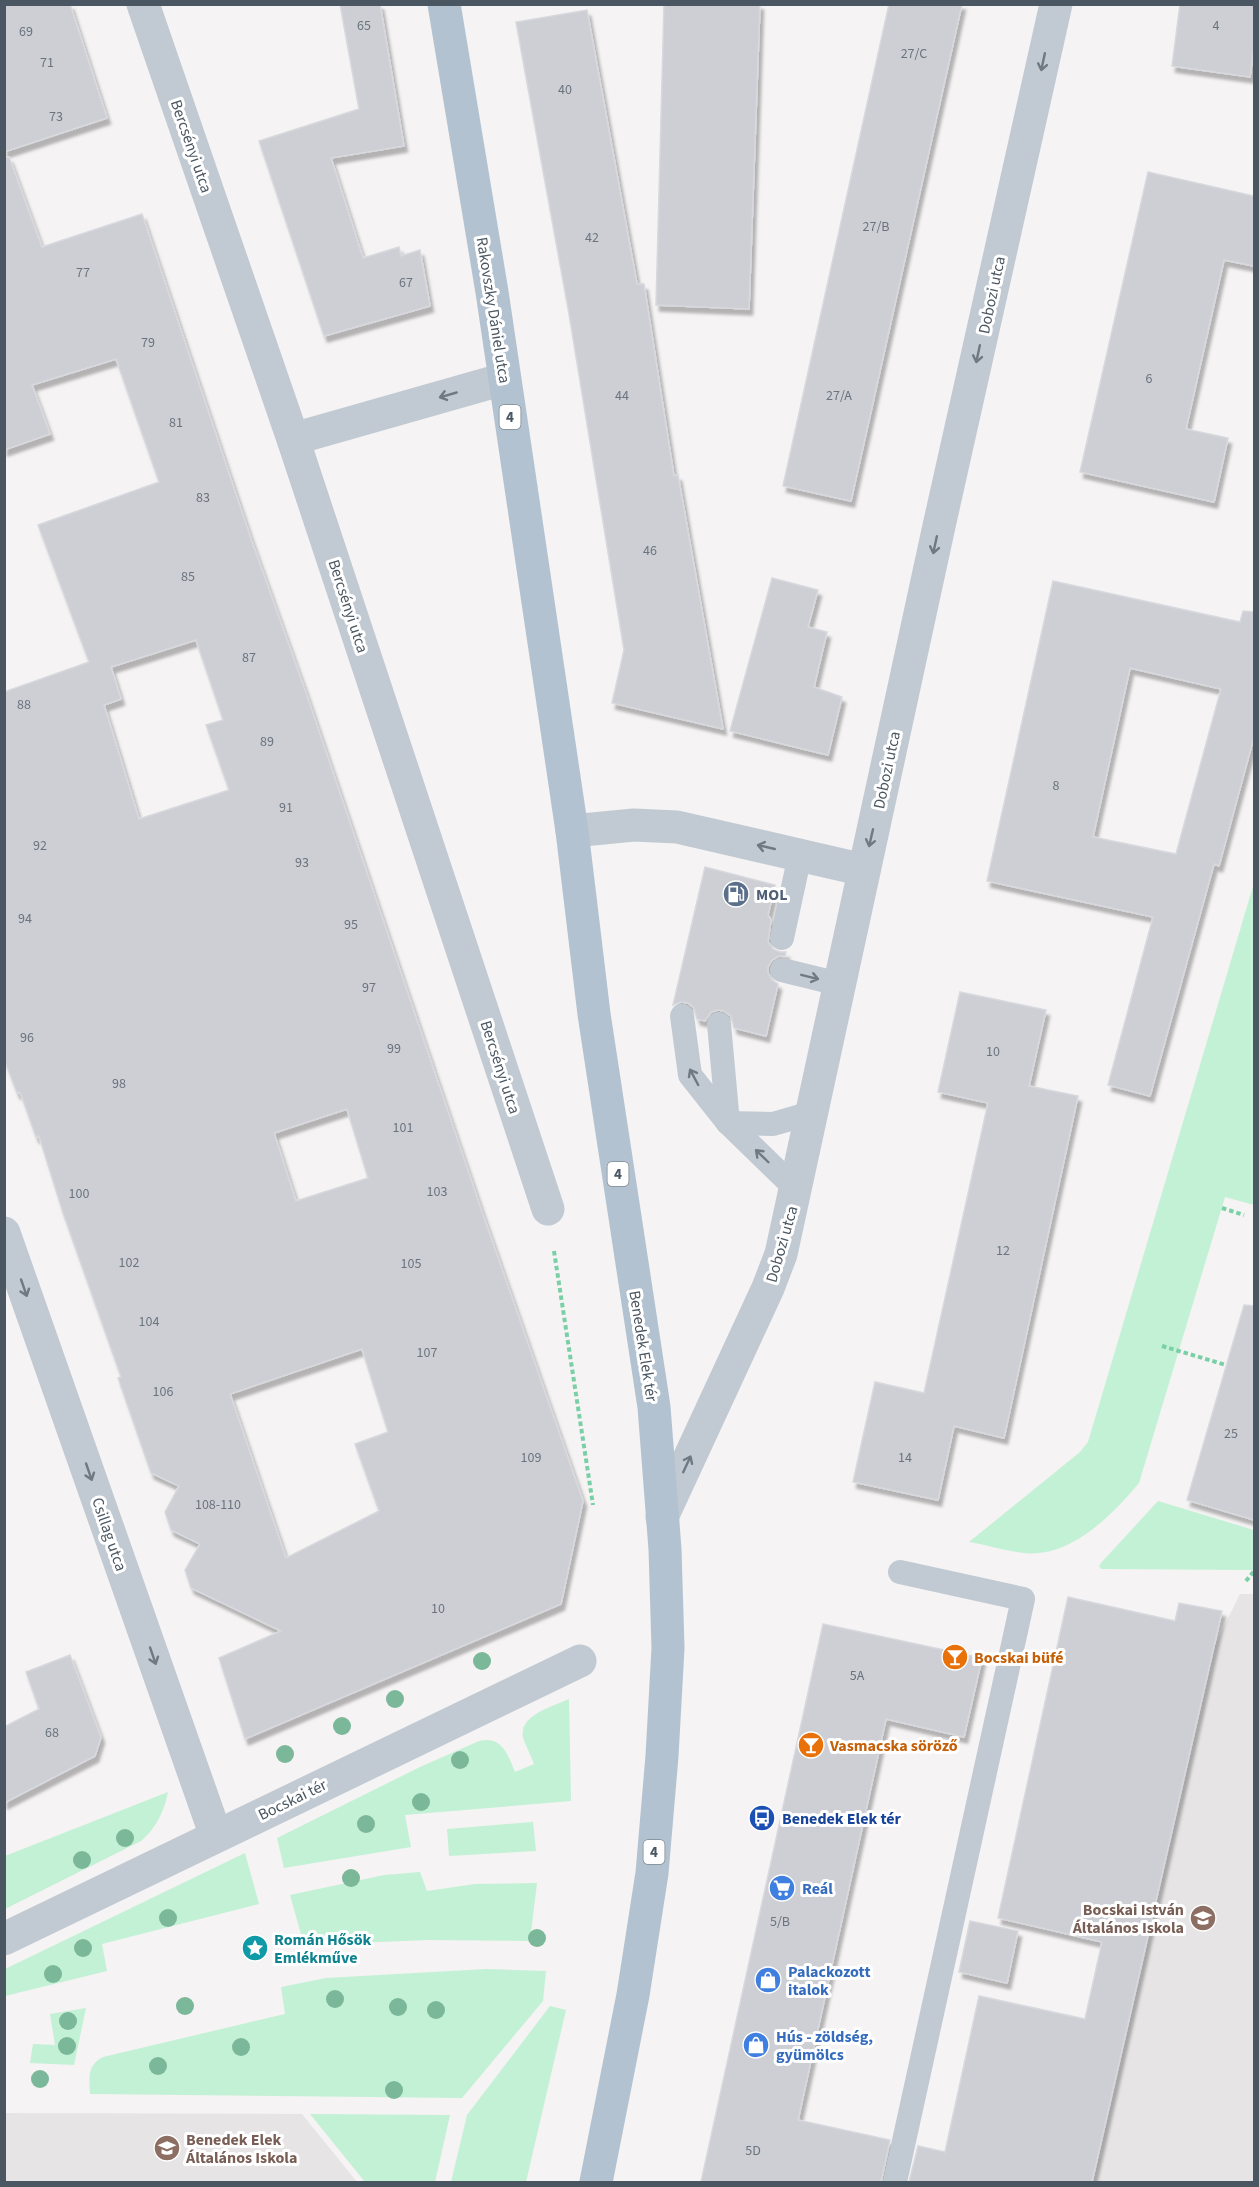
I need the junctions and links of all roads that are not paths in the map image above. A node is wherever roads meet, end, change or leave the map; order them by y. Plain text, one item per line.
1 (143, 4) edge
2 (444, 4) edge
3 (1056, 4) edge
4 (504, 379) junction
5 (293, 439) junction
6 (572, 831) junction
7 (800, 855) junction
8 (864, 870) junction
9 (782, 938) dead end
10 (782, 970) dead end
11 (839, 984) junction
12 (682, 1016) dead end
13 (719, 1024) dead end
14 (811, 1113) junction
15 (728, 1124) junction
16 (796, 1189) junction
17 (548, 1209) road end
18 (4, 1233) edge
19 (662, 1517) junction
20 (900, 1572) dead end
21 (580, 1660) dead end
22 (216, 1836) junction
23 (4, 1939) edge
24 (596, 2182) edge
25 (895, 2182) edge

1 - 5 street, Bercsényi utca
2 - 4 main road, Rakovszky Dániel utca / 4
3 -> 8 street, Dobozi utca
4 -> 5 street
4 - 6 main road, Rakovszky Dániel utca / 4
5 - 17 street, Bercsényi utca
7 -> 6 street
6 - 19 main road, Benedek Elek tér / 4
7 - 8 street
7 - 9 lane
8 - 11 street, Dobozi utca
10 -> 11 lane
11 - 14 street, Dobozi utca
15 -> 12 lane
13 - 15 lane
14 - 15 lane
14 - 16 street, Dobozi utca
16 -> 15 lane
19 -> 16 street, Dobozi utca
18 -> 22 street, Csillag utca
19 - 24 main road, Benedek Elek tér / 4
20 - 25 lane
21 - 22 street, Bocskai tér
22 - 23 street, Bocskai tér

